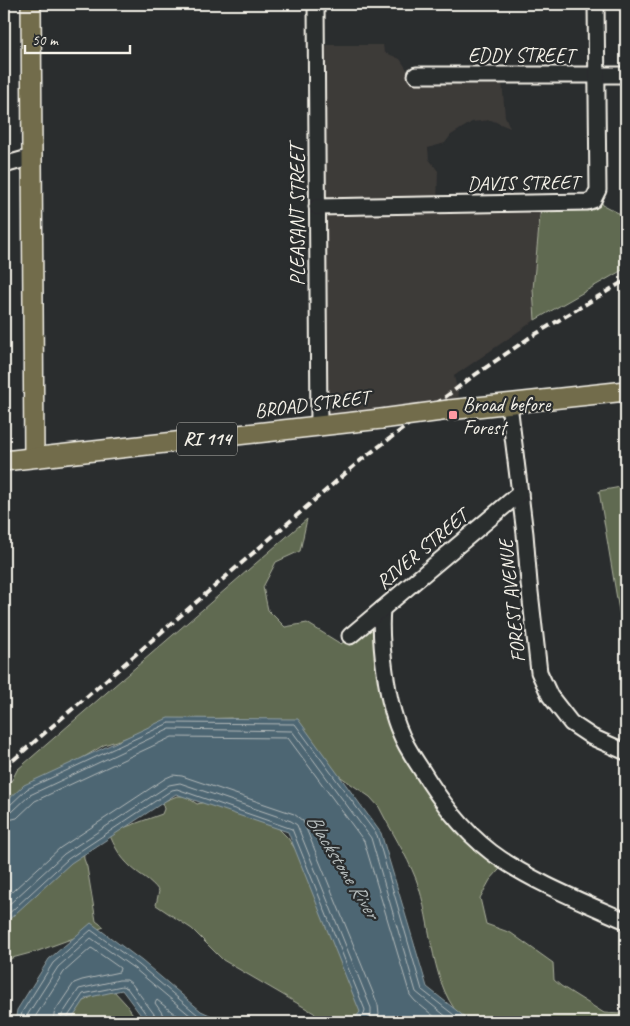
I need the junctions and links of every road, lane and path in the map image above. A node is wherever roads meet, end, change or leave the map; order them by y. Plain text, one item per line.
1 (31, 4) edge
2 (316, 4) edge
3 (596, 4) edge
4 (416, 75) dead end
5 (596, 75) junction
6 (626, 75) edge
7 (32, 157) junction
8 (4, 164) edge
9 (317, 207) junction
10 (626, 391) edge
11 (509, 404) junction
12 (319, 426) junction
13 (34, 457) junction
14 (4, 461) edge
15 (520, 493) junction
16 (382, 609) junction
17 (350, 636) dead end
18 (626, 752) edge
19 (626, 921) edge

1 - 7 main road
2 - 9 street, PLEASANT STREET
3 - 5 street, DAVIS STREET
4 - 5 street, EDDY STREET
5 - 6 street, EDDY STREET
5 - 9 street, DAVIS STREET
7 - 8 street
7 - 13 main road
9 - 12 street, PLEASANT STREET
10 - 11 main road, BROAD STREET / RI 114
11 - 12 main road, BROAD STREET / RI 114, bridge
11 - 15 street, FOREST AVENUE
12 - 13 main road, BROAD STREET / RI 114
13 - 14 main road, BROAD STREET / RI 114
15 - 16 street, RIVER STREET
15 - 18 street, FOREST AVENUE
16 - 17 street, RIVER STREET
16 - 19 street

